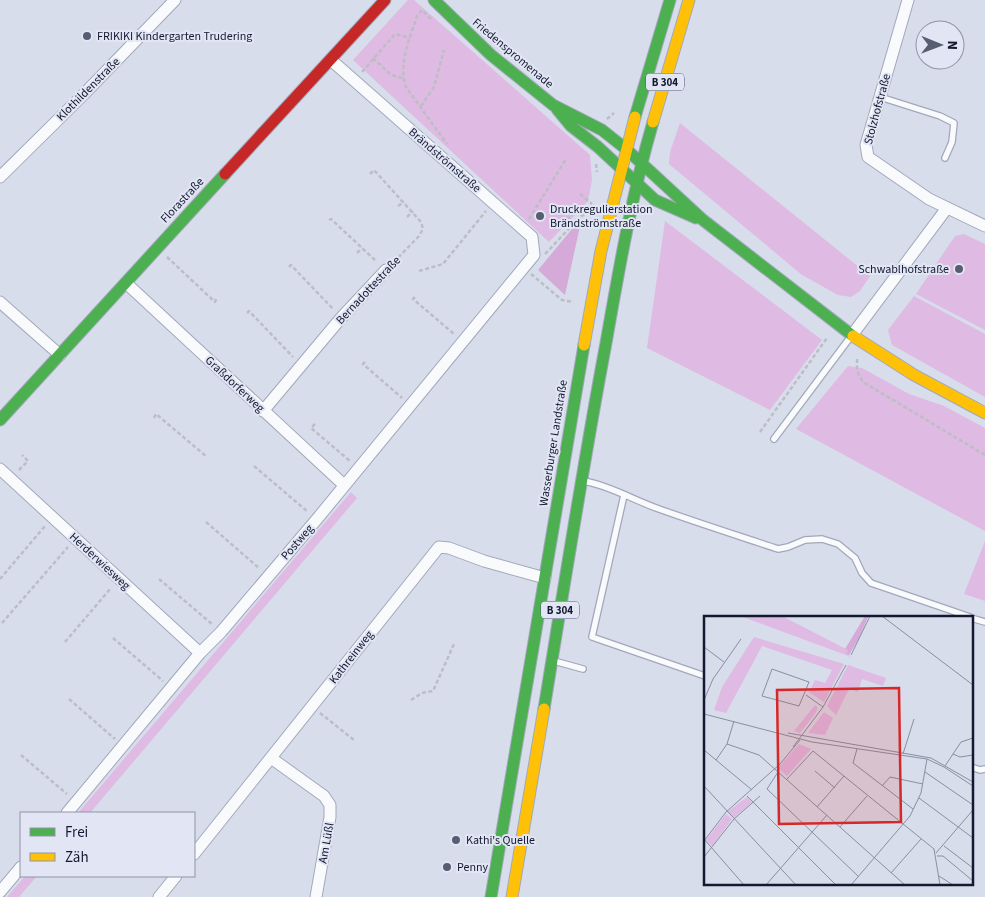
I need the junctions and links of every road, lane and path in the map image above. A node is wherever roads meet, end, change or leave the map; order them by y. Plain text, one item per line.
1 (175, 0) edge
2 (385, 0) edge
3 (434, 0) edge
4 (670, 0) edge
5 (689, 0) edge
6 (908, 0) edge
7 (436, 23) dead end
8 (410, 38) junction
9 (444, 50) dead end
10 (373, 58) junction
11 (330, 60) junction
12 (403, 78) junction
13 (354, 81) junction
14 (880, 97) junction
15 (553, 105) junction
16 (421, 106) junction
17 (626, 149) junction
18 (945, 158) dead end
19 (566, 159) dead end
20 (450, 164) junction
21 (642, 165) junction
22 (621, 170) junction
23 (370, 174) dead end
24 (0, 177) edge
25 (384, 180) junction
26 (379, 184) dead end
27 (638, 185) junction
28 (394, 191) junction
29 (580, 194) dead end
30 (389, 195) dead end
31 (404, 202) junction
32 (493, 202) junction
33 (592, 204) dead end
34 (398, 206) dead end
35 (947, 208) junction
36 (412, 211) junction
37 (590, 212) dead end
38 (558, 215) dead end
39 (407, 216) dead end
40 (329, 220) dead end
41 (703, 220) junction
42 (574, 224) junction
43 (985, 226) edge
44 (522, 228) junction
45 (352, 238) junction
46 (348, 242) dead end
47 (157, 247) junction
48 (362, 248) junction
49 (357, 253) dead end
50 (545, 254) dead end
51 (289, 267) dead end
52 (524, 268) junction
53 (386, 270) junction
54 (419, 272) dead end
55 (126, 283) junction
56 (310, 285) junction
57 (307, 289) dead end
58 (320, 295) junction
59 (415, 297) dead end
60 (216, 299) dead end
61 (316, 299) dead end
62 (0, 302) edge
63 (572, 302) dead end
64 (330, 306) junction
65 (326, 310) dead end
66 (247, 313) dead end
67 (341, 318) junction
68 (852, 335) junction
69 (827, 338) dead end
70 (463, 341) junction
71 (279, 342) junction
72 (275, 345) dead end
73 (289, 352) junction
74 (60, 355) junction
75 (285, 357) dead end
76 (857, 359) dead end
77 (364, 362) dead end
78 (302, 365) junction
79 (411, 405) junction
80 (264, 411) junction
81 (985, 413) edge
82 (154, 418) dead end
83 (0, 420) edge
84 (167, 423) junction
85 (314, 424) dead end
86 (164, 426) dead end
87 (178, 432) junction
88 (760, 432) dead end
89 (174, 436) dead end
90 (774, 439) dead end
91 (188, 441) junction
92 (335, 442) dead end
93 (185, 444) dead end
94 (332, 446) junction
95 (198, 449) junction
96 (195, 453) dead end
97 (22, 455) dead end
98 (985, 455) edge
99 (207, 457) dead end
100 (254, 466) dead end
101 (358, 468) junction
102 (0, 469) edge
103 (10, 478) junction
104 (582, 480) junction
105 (344, 485) junction
106 (624, 495) junction
107 (52, 518) junction
108 (317, 519) junction
109 (206, 522) dead end
110 (75, 538) junction
111 (268, 576) junction
112 (545, 578) junction
113 (0, 579) edge
114 (119, 579) junction
115 (159, 579) dead end
116 (967, 616) edge
117 (972, 618) edge
118 (985, 622) edge
119 (2, 623) dead end
120 (221, 632) junction
121 (113, 638) dead end
122 (65, 642) dead end
123 (454, 644) dead end
124 (200, 654) junction
125 (552, 661) junction
126 (583, 669) dead end
127 (704, 676) edge
128 (172, 688) junction
129 (69, 699) dead end
130 (411, 700) dead end
131 (312, 706) junction
132 (354, 740) dead end
133 (124, 747) junction
134 (21, 755) dead end
135 (272, 758) junction
136 (77, 802) junction
137 (68, 812) edge
138 (195, 853) edge
139 (20, 868) edge
140 (175, 877) edge
141 (0, 892) edge
142 (159, 897) edge
143 (316, 897) edge
144 (491, 897) edge
145 (512, 897) edge

1 - 24 street, Klothildenstraße
2 - 11 main road, Florastraße
3 - 15 main road, Friedenspromenade
4 - 17 main road, Wasserburger Landstraße / B 304
5 - 21 main road, B 304
6 - 14 street, Stolzhofstraße
7 - 8 path
8 - 10 path
8 - 12 path
9 - 16 path
10 - 12 path
10 - 13 path
11 - 13 street, Brändströmstraße
11 - 47 main road, Florastraße
12 - 16 path
13 - 20 street, Brändströmstraße
14 - 18 lane
14 - 35 street, Stolzhofstraße
15 - 17 main road, Friedenspromenade
15 - 22 main road, Friedenspromenade
16 - 20 path
17 - 21 main road, Friedenspromenade
17 - 22 main road, Wasserburger Landstraße / B 304
19 - 44 path
20 - 32 street, Brändströmstraße
21 - 27 main road, B 304
21 - 41 main road
22 - 27 main road, Friedenspromenade
22 - 112 main road, Wasserburger Landstraße / B 304
23 - 25 path, Bernadottestraße
25 - 26 path
25 - 28 path, Bernadottestraße
27 - 41 main road
27 - 104 main road, B 304
28 - 30 path
28 - 31 path, Bernadottestraße
29 - 33 path
31 - 34 path
31 - 36 path, Bernadottestraße
32 - 44 street, Brändströmstraße
32 - 54 path
35 - 43 street, Stolzhofstraße
35 - 68 street
36 - 39 path
36 - 53 path, Bernadottestraße
37 - 42 path
38 - 42 path
40 - 45 path
41 - 68 main road
42 - 50 path
44 - 52 street, Brändströmstraße
45 - 46 path
45 - 48 path
47 - 55 main road, Florastraße
47 - 60 path
48 - 49 path
48 - 53 path
51 - 56 path
52 - 63 path
52 - 70 street, Postweg
53 - 67 street, Bernadottestraße
55 - 74 main road, Florastraße
55 - 80 street, Graßdorferweg
56 - 57 path
56 - 58 path
58 - 61 path
58 - 64 path
59 - 70 path
62 - 74 street
64 - 65 path
64 - 67 path
66 - 71 path
67 - 78 street, Bernadottestraße
68 - 81 main road
68 - 90 lane
69 - 88 path
70 - 79 street, Postweg
71 - 72 path
71 - 73 path
73 - 75 path
73 - 78 path
74 - 83 main road, Florastraße
76 - 98 path
77 - 79 path
78 - 80 street, Bernadottestraße
79 - 101 street, Postweg
80 - 105 street, Graßdorferweg
82 - 84 path
84 - 86 path
84 - 87 path
85 - 94 path
87 - 89 path
87 - 91 path
91 - 93 path
91 - 95 path
92 - 94 path
94 - 101 path
95 - 96 path
95 - 99 path
97 - 103 path
100 - 108 path
101 - 105 street, Postweg
102 - 103 street, Herderwiesweg
103 - 107 street, Herderwiesweg
104 - 106 lane
104 - 125 main road, B 304
105 - 108 street, Postweg
106 - 116 lane
106 - 127 lane
107 - 110 street, Herderwiesweg
107 - 113 path
108 - 111 street, Postweg
109 - 111 path
110 - 114 street, Herderwiesweg
110 - 119 path
111 - 120 street, Postweg
112 - 131 street, Kathreinweg
112 - 144 main road, Wasserburger Landstraße / B 304
114 - 122 path
114 - 124 street, Herderwiesweg
115 - 120 path
117 - 118 lane
120 - 124 street, Postweg
121 - 128 path
123 - 130 path
124 - 128 street, Postweg
125 - 126 lane
125 - 145 main road, B 304
128 - 133 street, Postweg
129 - 133 path
131 - 132 path
131 - 135 street, Kathreinweg
133 - 136 street, Postweg
134 - 136 path
135 - 138 street, Kathreinweg
135 - 143 street, Am Lüßl
136 - 137 street, Postweg
139 - 141 street
140 - 142 street

